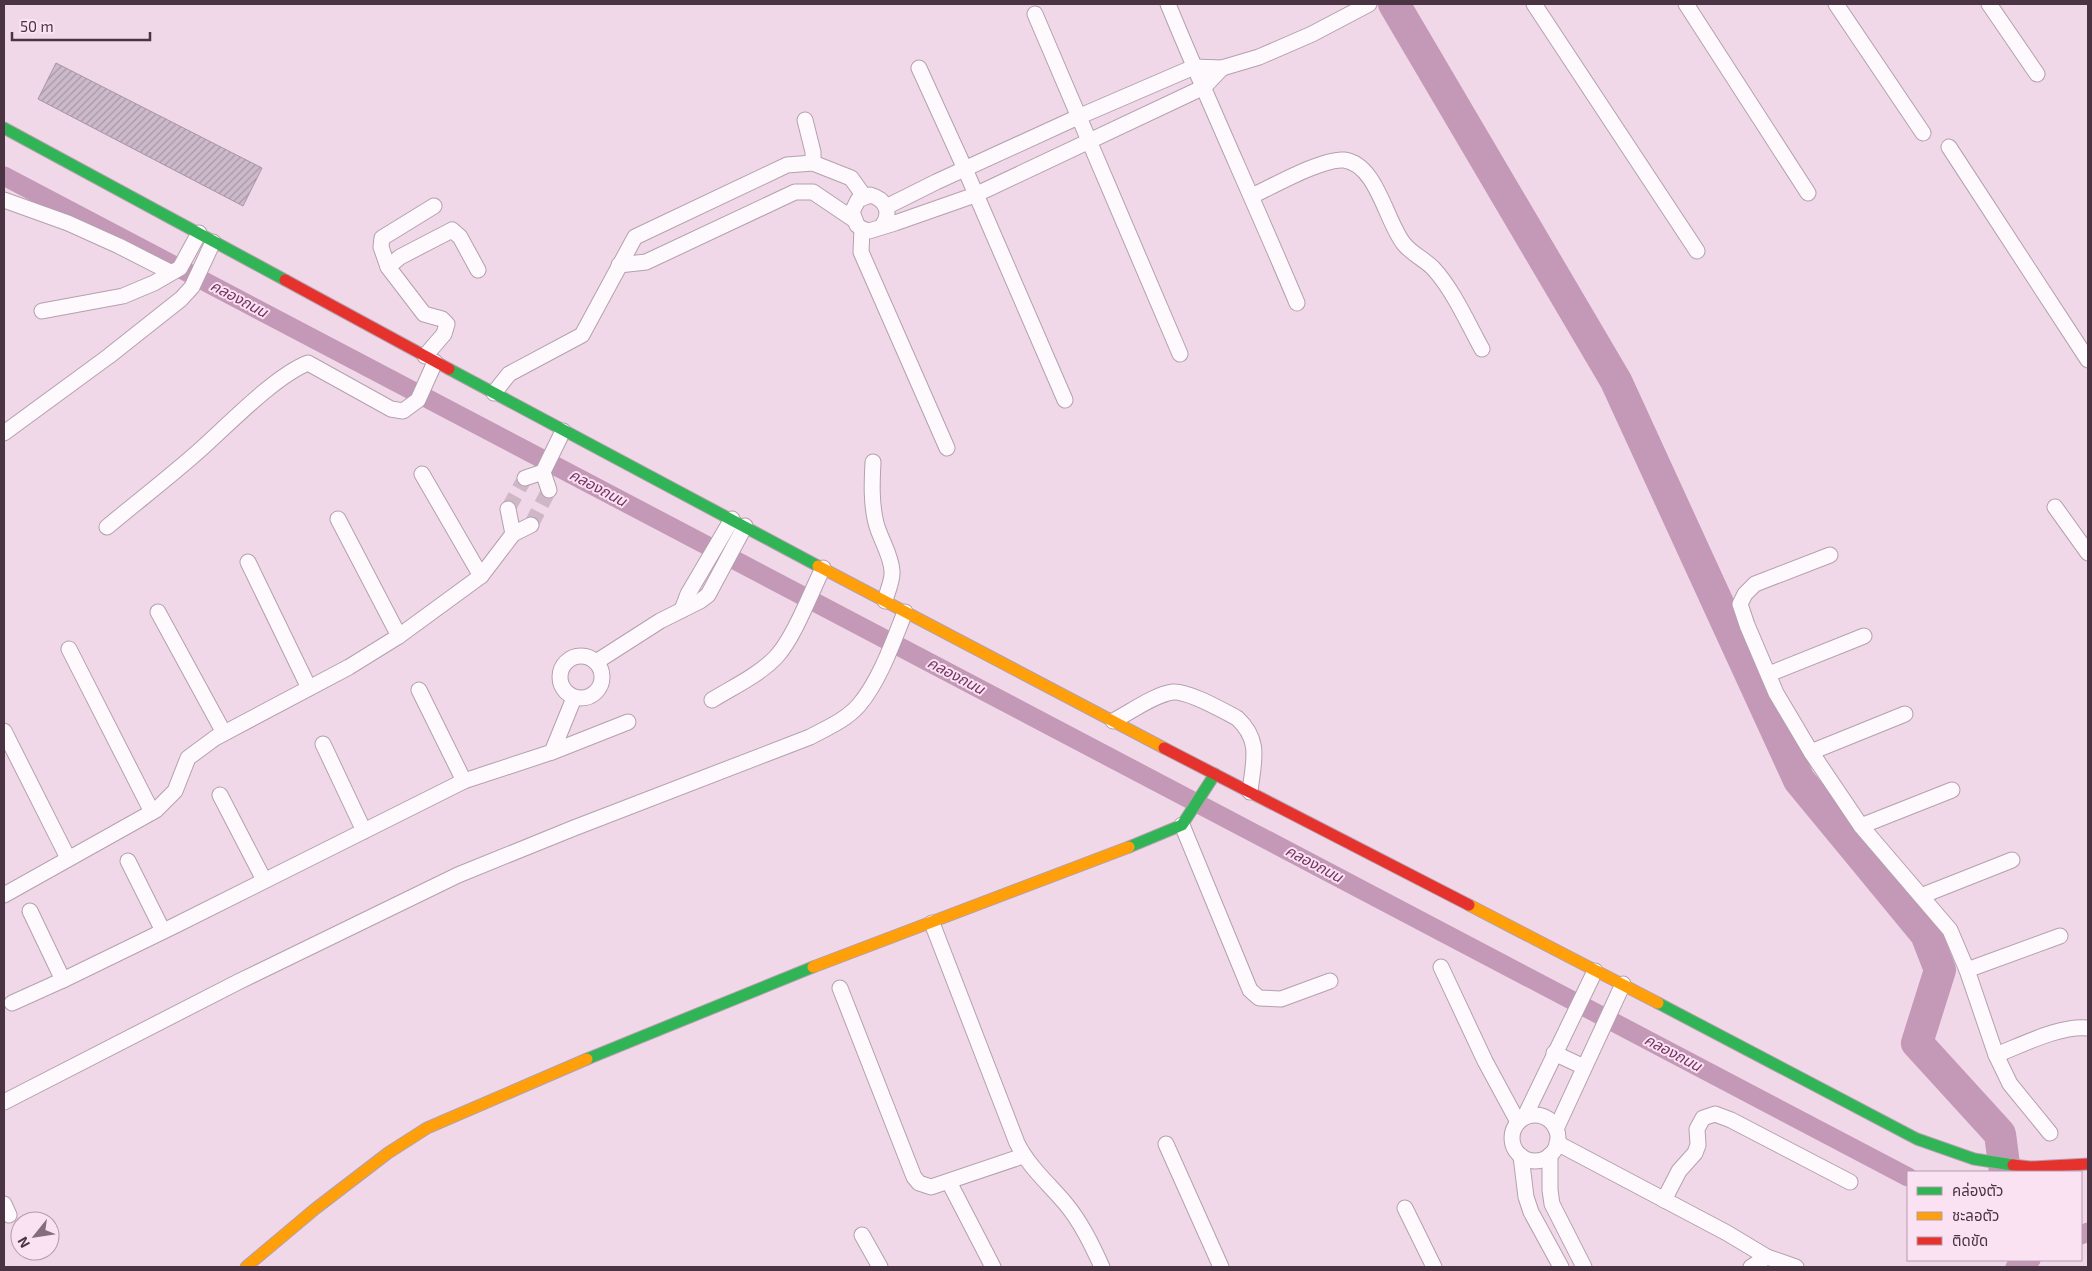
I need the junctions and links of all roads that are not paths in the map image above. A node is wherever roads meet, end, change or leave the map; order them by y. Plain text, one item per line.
1 (1168, 4) edge
2 (1369, 4) edge
3 (1534, 4) edge
4 (1686, 4) edge
5 (1836, 4) edge
6 (1990, 4) edge
7 (1035, 14) dead end
8 (1194, 67) junction
9 (919, 68) dead end
10 (1222, 68) junction
11 (2037, 74) dead end
12 (1204, 87) junction
13 (1078, 117) junction
14 (805, 120) dead end
15 (4, 128) edge
16 (1923, 133) dead end
17 (1089, 140) junction
18 (1949, 147) dead end
19 (813, 163) junction
20 (965, 169) junction
21 (1808, 193) dead end
22 (975, 195) junction
23 (864, 196) junction
24 (1252, 196) junction
25 (4, 200) edge
26 (434, 206) dead end
27 (886, 207) junction
28 (858, 224) junction
29 (882, 226) junction
30 (196, 238) junction
31 (210, 247) junction
32 (1697, 251) dead end
33 (619, 265) junction
34 (388, 267) junction
35 (175, 270) junction
36 (478, 270) dead end
37 (1297, 303) dead end
38 (42, 310) dead end
39 (1482, 349) dead end
40 (1180, 354) dead end
41 (2088, 360) edge
42 (430, 364) junction
43 (494, 393) junction
44 (1065, 400) dead end
45 (4, 433) edge
46 (561, 435) junction
47 (947, 448) dead end
48 (872, 462) dead end
49 (544, 469) junction
50 (422, 474) dead end
51 (525, 478) tunnel mouth
52 (549, 490) tunnel mouth
53 (2056, 508) dead end
54 (508, 509) tunnel mouth
55 (338, 519) dead end
56 (739, 523) junction
57 (531, 525) tunnel mouth
58 (106, 527) dead end
59 (513, 534) junction
60 (731, 537) junction
61 (2088, 553) edge
62 (1830, 555) dead end
63 (248, 562) dead end
64 (820, 573) junction
65 (480, 576) junction
66 (885, 601) junction
67 (682, 610) junction
68 (158, 612) dead end
69 (902, 618) junction
70 (399, 636) junction
71 (1864, 636) dead end
72 (69, 649) dead end
73 (596, 662) junction
74 (1769, 674) junction
75 (309, 688) junction
76 (420, 690) dead end
77 (574, 698) junction
78 (712, 700) dead end
79 (1905, 714) dead end
80 (1113, 721) junction
81 (628, 722) dead end
82 (4, 731) edge
83 (224, 733) junction
84 (323, 744) dead end
85 (552, 752) junction
86 (1811, 752) junction
87 (1215, 774) junction
88 (464, 781) junction
89 (1952, 790) dead end
90 (1250, 792) junction
91 (220, 795) dead end
92 (152, 812) junction
93 (1185, 821) junction
94 (1861, 826) junction
95 (364, 830) junction
96 (68, 858) junction
97 (2012, 860) dead end
98 (128, 861) dead end
99 (264, 880) junction
100 (4, 894) edge
101 (1921, 896) junction
102 (30, 911) dead end
103 (932, 923) junction
104 (163, 932) junction
105 (2060, 936) dead end
106 (1441, 967) dead end
107 (1595, 970) junction
108 (1967, 970) junction
109 (63, 980) junction
110 (1330, 981) dead end
111 (840, 988) dead end
112 (1620, 991) junction
113 (12, 1003) dead end
114 (2088, 1028) edge
115 (1554, 1052) junction
116 (1996, 1055) junction
117 (1584, 1067) junction
118 (4, 1102) edge
119 (1521, 1119) junction
120 (2050, 1133) dead end
121 (1555, 1142) junction
122 (1166, 1144) dead end
123 (1023, 1156) junction
124 (1521, 1156) junction
125 (2088, 1164) edge
126 (949, 1182) junction
127 (1850, 1182) dead end
128 (1664, 1200) junction
129 (1404, 1208) dead end
130 (862, 1235) dead end
131 (1767, 1257) junction
132 (246, 1267) edge
133 (880, 1267) edge
134 (993, 1267) edge
135 (1102, 1267) edge
136 (1221, 1267) edge
137 (1434, 1267) edge
138 (1561, 1267) edge
139 (1584, 1267) edge
140 (1751, 1267) edge
141 (1796, 1267) edge

1 - 8 street
2 - 10 street
3 - 32 street
4 - 21 street
5 - 16 street
6 - 11 street
7 - 13 street
8 - 10 street
8 - 12 street
8 - 13 street
9 - 20 street
10 - 12 street
12 - 17 street
12 - 24 street
13 - 17 street
13 - 20 street
14 - 19 street
15 - 30 street
17 - 22 street
17 - 40 street
18 - 41 street
19 - 23 street
19 - 33 street
20 - 22 street
20 - 27 street
22 - 29 street
22 - 44 street
23 - 27 street
23 - 28 street
24 - 37 street
24 - 39 street
25 - 35 street
26 - 34 street
27 - 29 street
28 - 29 street
28 - 33 street
28 - 47 street
30 - 31 street
30 - 35 street
31 - 42 street
31 - 45 street
33 - 43 street
34 - 36 street
34 - 42 street
35 - 38 street
42 - 43 street
42 - 58 street
43 - 46 street
46 - 49 street
46 - 56 street
48 - 66 street
49 - 51 street
49 - 52 street
50 - 65 street
53 - 61 street
54 - 59 street
55 - 70 street
56 - 60 street
56 - 64 street
57 - 59 street
59 - 65 street
60 - 67 street
60 - 67 street
62 - 74 street
63 - 75 street
64 - 66 street
64 - 78 street
65 - 70 street
66 - 69 street
67 - 73 street
68 - 83 street
69 - 80 street
69 - 118 street
70 - 75 street
71 - 74 street
72 - 92 street
73 - 77 street
73 - 77 street
74 - 86 street
75 - 83 street
76 - 88 street
77 - 85 street
79 - 86 street
80 - 87 street
80 - 90 street
81 - 85 street
82 - 96 street
83 - 92 street
84 - 95 street
85 - 88 street
86 - 94 street
87 - 90 street
87 - 93 street
88 - 95 street
89 - 94 street
90 - 107 street
91 - 99 street
92 - 96 street
93 - 103 street
93 - 110 street
94 - 101 street
95 - 99 street
96 - 100 street
97 - 101 street
98 - 104 street
99 - 104 street
101 - 108 street
102 - 109 street
103 - 123 street
103 - 132 street
104 - 109 street
105 - 108 street
106 - 119 street
107 - 112 street
107 - 115 street
108 - 116 street
109 - 113 street
111 - 126 street
112 - 117 street
112 - 125 street
114 - 116 street
115 - 117 street
115 - 119 street
116 - 120 street
117 - 121 street
119 - 121 street
119 - 124 street
121 - 124 street
121 - 128 street
121 - 139 street
122 - 136 street
123 - 126 street
123 - 135 street
124 - 138 street
126 - 134 street
127 - 128 street
128 - 131 street
129 - 137 street
130 - 133 street
131 - 140 street
131 - 141 street

